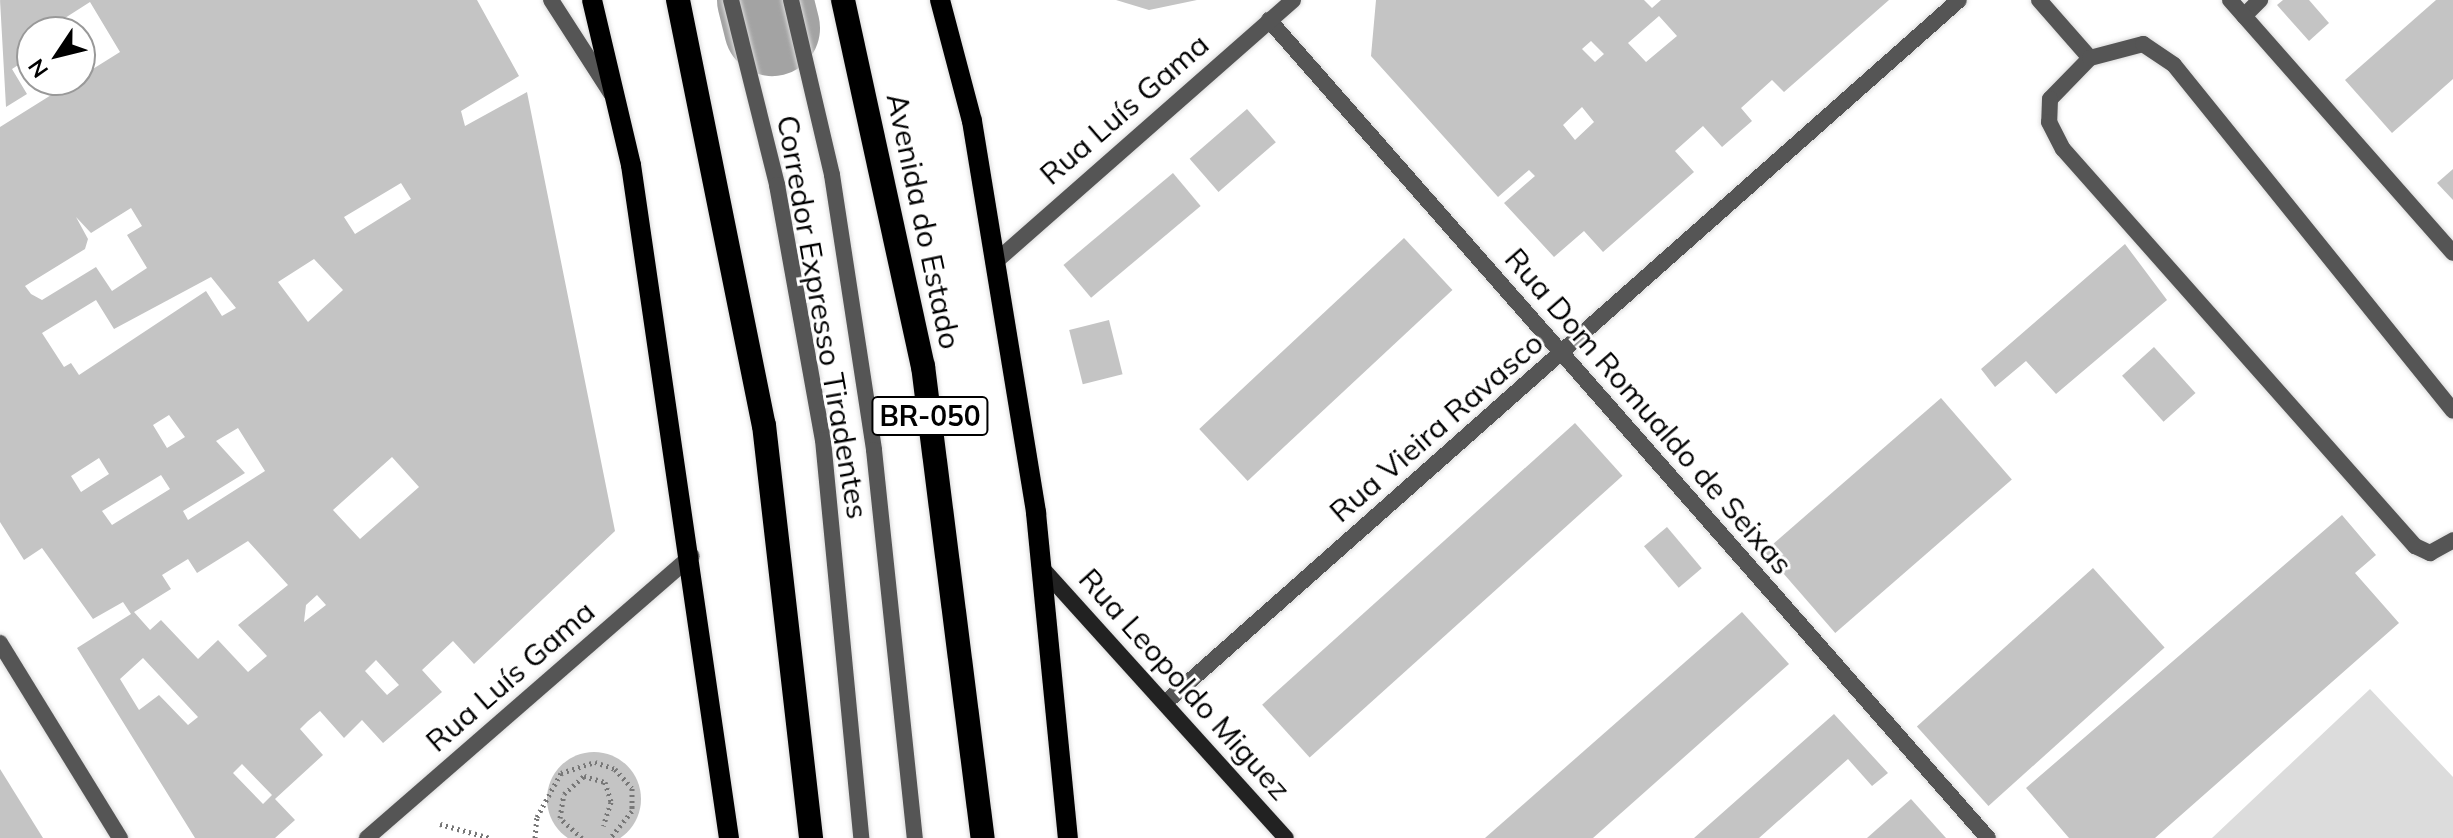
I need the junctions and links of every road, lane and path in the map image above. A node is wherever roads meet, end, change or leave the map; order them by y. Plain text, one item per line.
1 (551, 0) edge
2 (592, 0) edge
3 (678, 0) edge
4 (731, 0) edge
5 (791, 0) edge
6 (843, 0) edge
7 (940, 0) edge
8 (1293, 0) edge
9 (1959, 0) edge
10 (2039, 0) edge
11 (2230, 0) edge
12 (2260, 0) edge
13 (2244, 16) junction
14 (1269, 20) junction
15 (2090, 58) junction
16 (615, 99) junction
17 (2453, 253) edge
18 (994, 263) junction
19 (1561, 354) junction
20 (2453, 411) edge
21 (2453, 540) edge
22 (691, 556) junction
23 (1041, 567) junction
24 (0, 643) edge
25 (1165, 703) junction
26 (397, 812) junction
27 (603, 826) dead end
28 (120, 838) edge
29 (367, 838) edge
30 (490, 838) edge
31 (535, 838) edge
32 (582, 838) edge
33 (610, 838) edge
34 (729, 838) edge
35 (811, 838) edge
36 (861, 838) edge
37 (915, 838) edge
38 (983, 838) edge
39 (1068, 838) edge
40 (1286, 838) edge
41 (1988, 838) edge

1 - 16 street
2 - 16 main road
3 - 35 highway
4 - 36 street, Corredor Expresso Tiradentes
5 - 37 street, Corredor Expresso Tiradentes
6 - 38 highway, Avenida do Estado / BR-050
7 - 18 main road, Avenida do Estado
8 - 14 street, Rua Luís Gama
9 - 19 street, Rua Vieira Ravasco
10 - 15 street
11 - 13 street
12 - 13 street
13 - 17 street
14 - 18 street, Rua Luís Gama
14 - 19 street, Rua Dom Romualdo de Seixas
15 - 20 street
15 - 21 street
16 - 22 main road
18 - 23 main road, Avenida do Estado
19 - 25 street, Rua Vieira Ravasco
19 - 41 street, Rua Dom Romualdo de Seixas
22 - 26 street, Rua Luís Gama
22 - 34 main road
23 - 25 main road, Rua Leopoldo Miguez
23 - 39 main road, Avenida do Estado
24 - 28 street
25 - 40 main road, Rua Leopoldo Miguez
26 - 29 street, Rua Luís Gama
26 - 30 path
27 - 32 path
31 - 33 path

